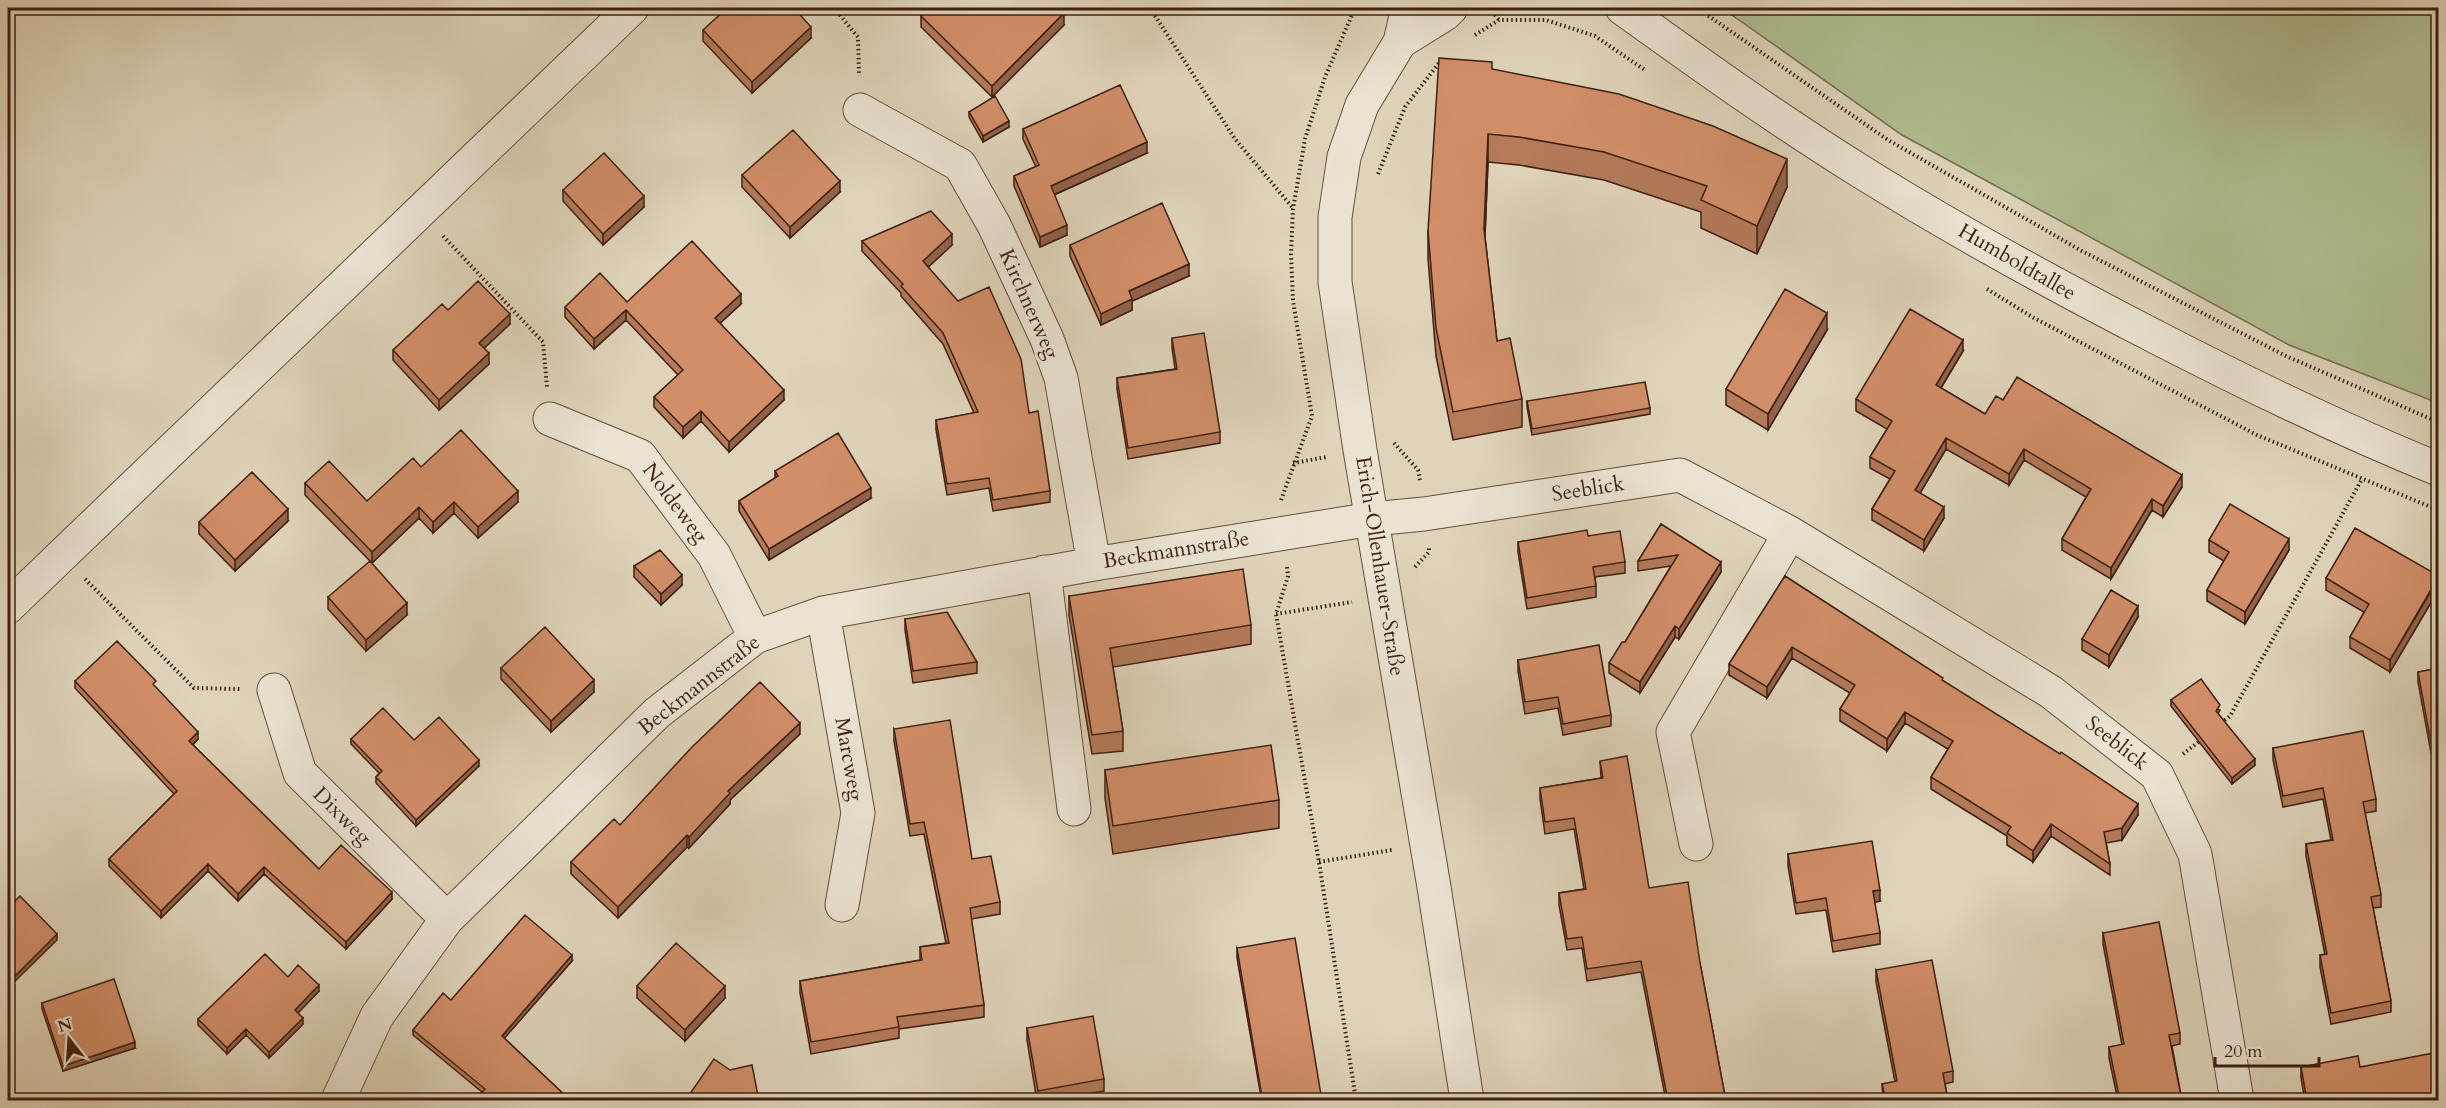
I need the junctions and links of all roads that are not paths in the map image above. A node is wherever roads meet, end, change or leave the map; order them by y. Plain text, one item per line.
1 (632, 8) edge
2 (1408, 8) edge
3 (1451, 8) edge
4 (1623, 8) edge
5 (1400, 42) junction
6 (860, 110) road end
7 (550, 419) road end
8 (2439, 469) edge
9 (1372, 519) junction
10 (1790, 533) junction
11 (1094, 564) junction
12 (1044, 572) junction
13 (8, 607) edge
14 (823, 613) junction
15 (755, 637) junction
16 (274, 690) road end
17 (1074, 808) dead end
18 (1696, 844) dead end
19 (842, 905) dead end
20 (447, 919) junction
21 (338, 1101) edge
22 (1467, 1101) edge
23 (2237, 1101) edge

1 - 13 street
2 - 5 street, Erich-Ollenhauer-Straße
3 - 5 street, Erich-Ollenhauer-Straße
4 - 8 street, Humboldtallee
5 - 9 street, Erich-Ollenhauer-Straße
6 - 11 street, Kirchnerweg
7 - 15 street, Noldeweg
9 - 10 street, Seeblick
9 - 11 street, Beckmannstraße
9 - 22 street, Erich-Ollenhauer-Straße
10 - 18 street
10 - 23 street, Seeblick
11 - 12 street, Beckmannstraße
12 - 14 street, Beckmannstraße
12 - 17 street
14 - 15 street, Beckmannstraße
14 - 19 street, Marcweg
15 - 20 street, Beckmannstraße
16 - 20 street, Dixweg
20 - 21 street, Beckmannstraße

